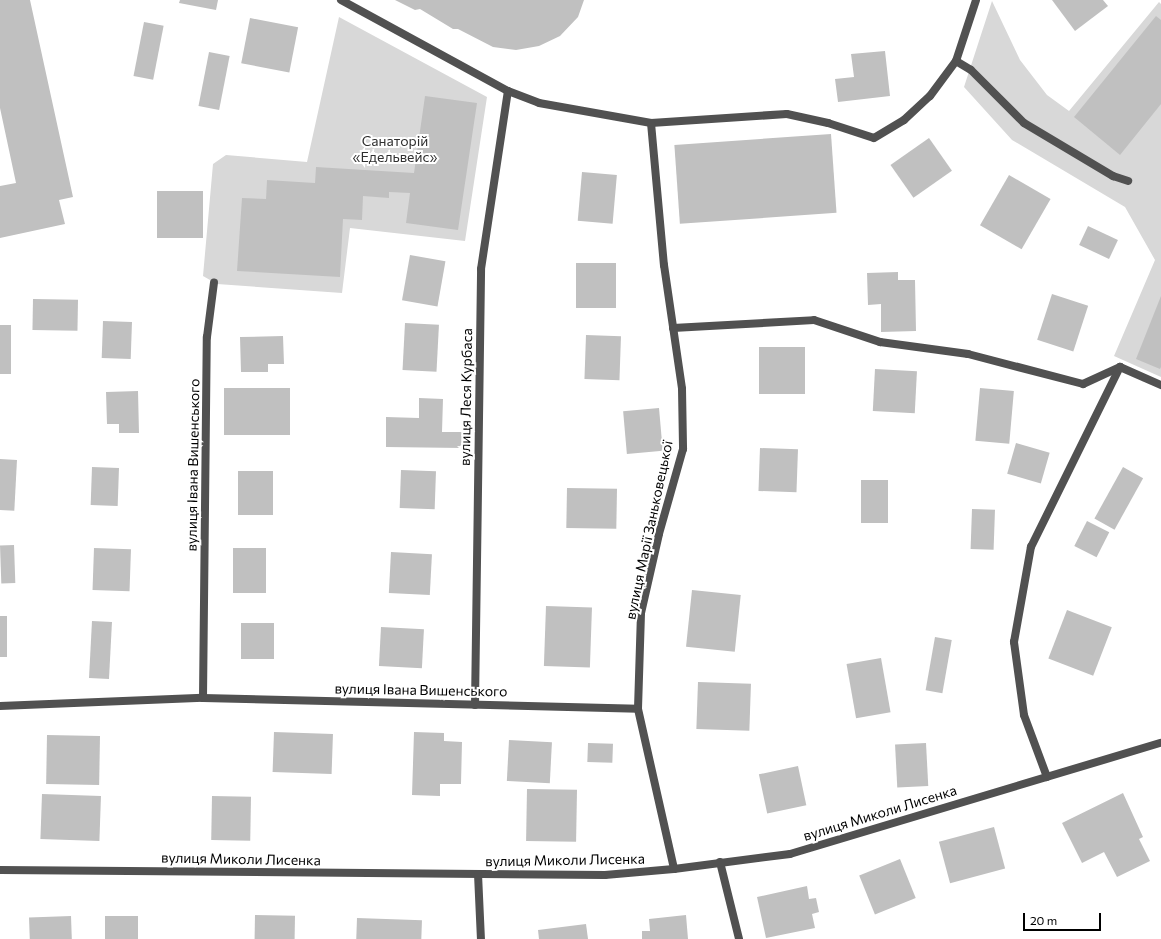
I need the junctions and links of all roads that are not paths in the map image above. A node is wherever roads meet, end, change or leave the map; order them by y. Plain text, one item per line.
1 (341, 0) edge
2 (976, 0) edge
3 (956, 61) junction
4 (508, 91) junction
5 (651, 123) junction
6 (1128, 181) dead end
7 (214, 282) dead end
8 (673, 328) junction
9 (1120, 367) junction
10 (1161, 385) edge
11 (203, 698) junction
12 (475, 705) junction
13 (0, 706) edge
14 (638, 709) junction
15 (1161, 743) edge
16 (1047, 777) junction
17 (720, 862) junction
18 (674, 869) junction
19 (0, 870) edge
20 (478, 874) junction
21 (481, 939) edge
22 (739, 939) edge

1 - 4 street
2 - 3 street
3 - 5 street
3 - 6 street
4 - 5 street
4 - 12 street, вулиця Леся Курбаса
5 - 8 street, вулиця Марії Заньковецької
7 - 11 street, вулиця Івана Вишенського
8 - 9 street
8 - 14 street, вулиця Марії Заньковецької
9 - 10 street
9 - 16 street
11 - 12 street, вулиця Івана Вишенського
11 - 13 street, вулиця Івана Вишенського
12 - 14 street, вулиця Івана Вишенського
14 - 18 street, вулиця Марії Заньковецької
15 - 16 street, вулиця Миколи Лисенка
16 - 17 street, вулиця Миколи Лисенка
17 - 18 street, вулиця Миколи Лисенка
17 - 22 street
18 - 20 street, вулиця Миколи Лисенка
19 - 20 street, вулиця Миколи Лисенка
20 - 21 street

